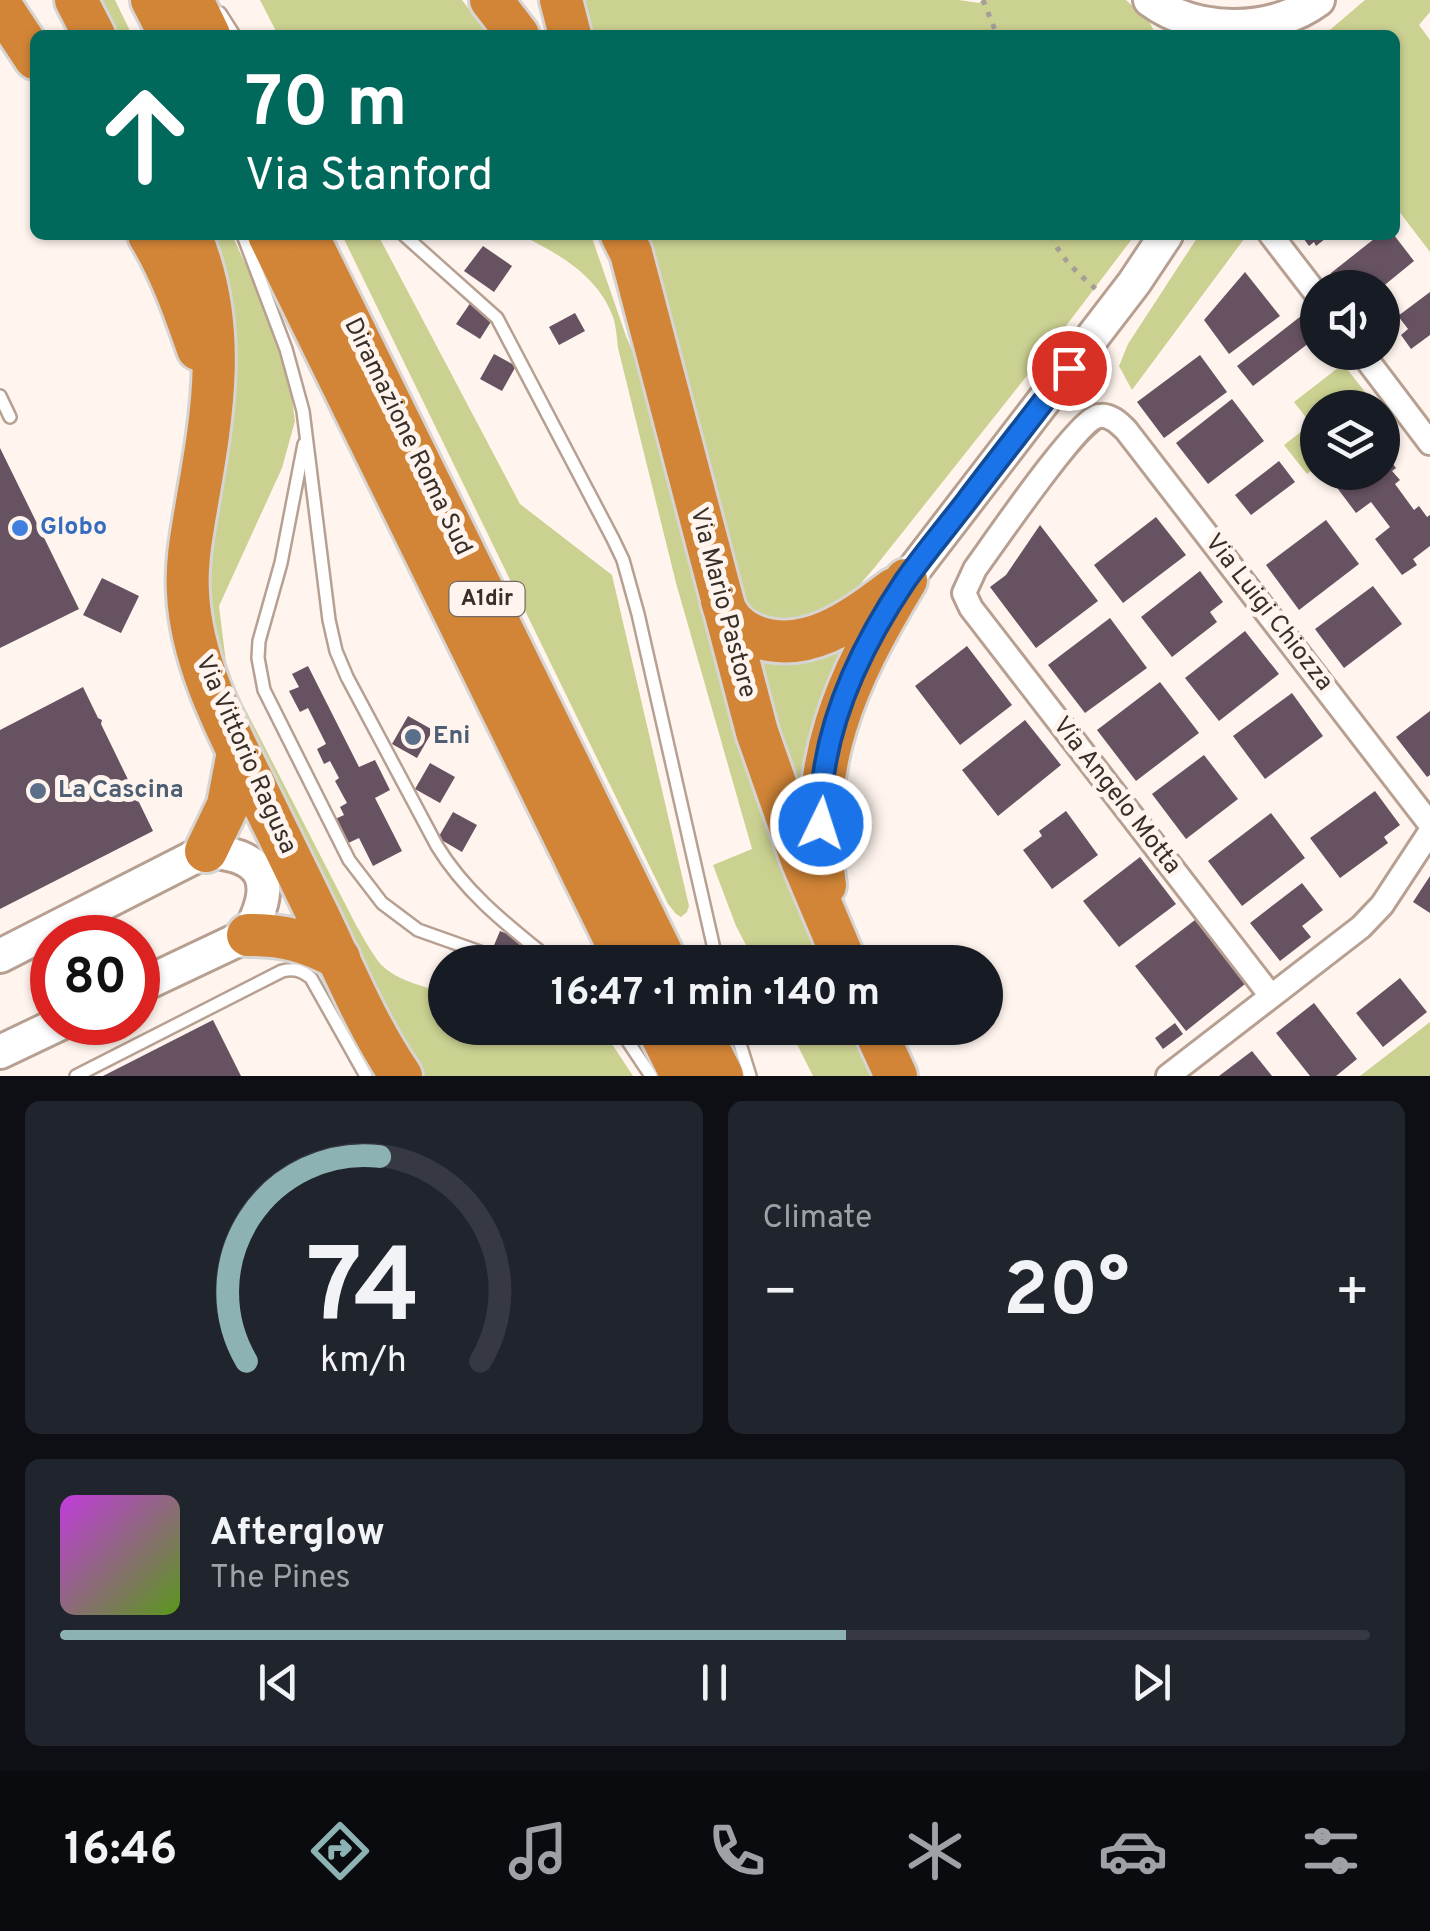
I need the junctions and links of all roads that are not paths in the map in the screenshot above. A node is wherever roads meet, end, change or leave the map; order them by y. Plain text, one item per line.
1 (76, 0) edge
2 (152, 0) edge
3 (192, 0) edge
4 (212, 0) edge
5 (491, 0) edge
6 (561, 0) edge
7 (0, 4) edge
8 (1163, 15) edge
9 (1295, 17) edge
10 (91, 30) edge
11 (167, 30) edge
12 (207, 30) edge
13 (231, 30) edge
14 (514, 30) edge
15 (569, 30) edge
16 (30, 50) edge
17 (152, 240) edge
18 (192, 240) edge
19 (245, 240) edge
20 (270, 240) edge
21 (310, 240) edge
22 (410, 240) edge
23 (1163, 240) edge
24 (1275, 240) edge
25 (626, 241) edge
26 (1300, 273) edge
27 (1375, 370) edge
28 (214, 394) junction
29 (0, 396) edge
30 (10, 417) dead end
31 (307, 430) junction
32 (1430, 443) edge
33 (714, 574) junction
34 (906, 580) junction
35 (964, 593) joint
36 (238, 752) junction
37 (1430, 824) edge
38 (1430, 832) edge
39 (206, 852) junction
40 (248, 935) junction
41 (460, 945) edge
42 (532, 945) edge
43 (618, 945) edge
44 (658, 945) edge
45 (713, 945) edge
46 (838, 945) edge
47 (840, 945) edge
48 (0, 956) edge
49 (339, 958) junction
50 (160, 977) edge
51 (1272, 996) junction
52 (30, 1038) edge
53 (630, 1045) edge
54 (666, 1045) edge
55 (706, 1045) edge
56 (741, 1045) edge
57 (882, 1045) edge
58 (0, 1052) edge
59 (76, 1076) edge
60 (366, 1076) edge
61 (401, 1076) edge
62 (651, 1076) edge
63 (682, 1076) edge
64 (722, 1076) edge
65 (750, 1076) edge
66 (896, 1076) edge
67 (1168, 1076) edge

1 - 10 highway
2 - 11 highway
3 - 12 highway
4 - 13 lane
5 - 14 highway
6 - 15 highway
7 - 16 highway
8 - 9 street
17 - 28 highway
18 - 28 highway, Via Vittorio Ragusa
19 - 31 lane
20 - 43 highway, Diramazione Roma Sud / A1dir
21 - 44 highway, Diramazione Roma Sud / A1dir
22 - 45 lane
23 - 34 street
24 - 26 street
25 - 33 highway, Via Mario Pastore
27 - 32 street
28 - 36 highway, Via Vittorio Ragusa
29 - 30 lane
31 - 41 lane
31 - 42 lane
33 - 34 highway
33 - 46 highway, Via Mario Pastore
34 - 47 highway
35 - 37 street, Via Luigi Chiozza
35 - 51 street, Via Angelo Motta
36 - 39 highway
36 - 49 highway, Via Vittorio Ragusa
38 - 51 street
39 - 40 street
39 - 48 street
40 - 49 highway
40 - 50 street
49 - 61 highway, Via Vittorio Ragusa
51 - 67 street
52 - 58 street
53 - 62 lane
54 - 63 highway
55 - 64 highway
56 - 65 lane
57 - 66 highway
59 - 60 lane

